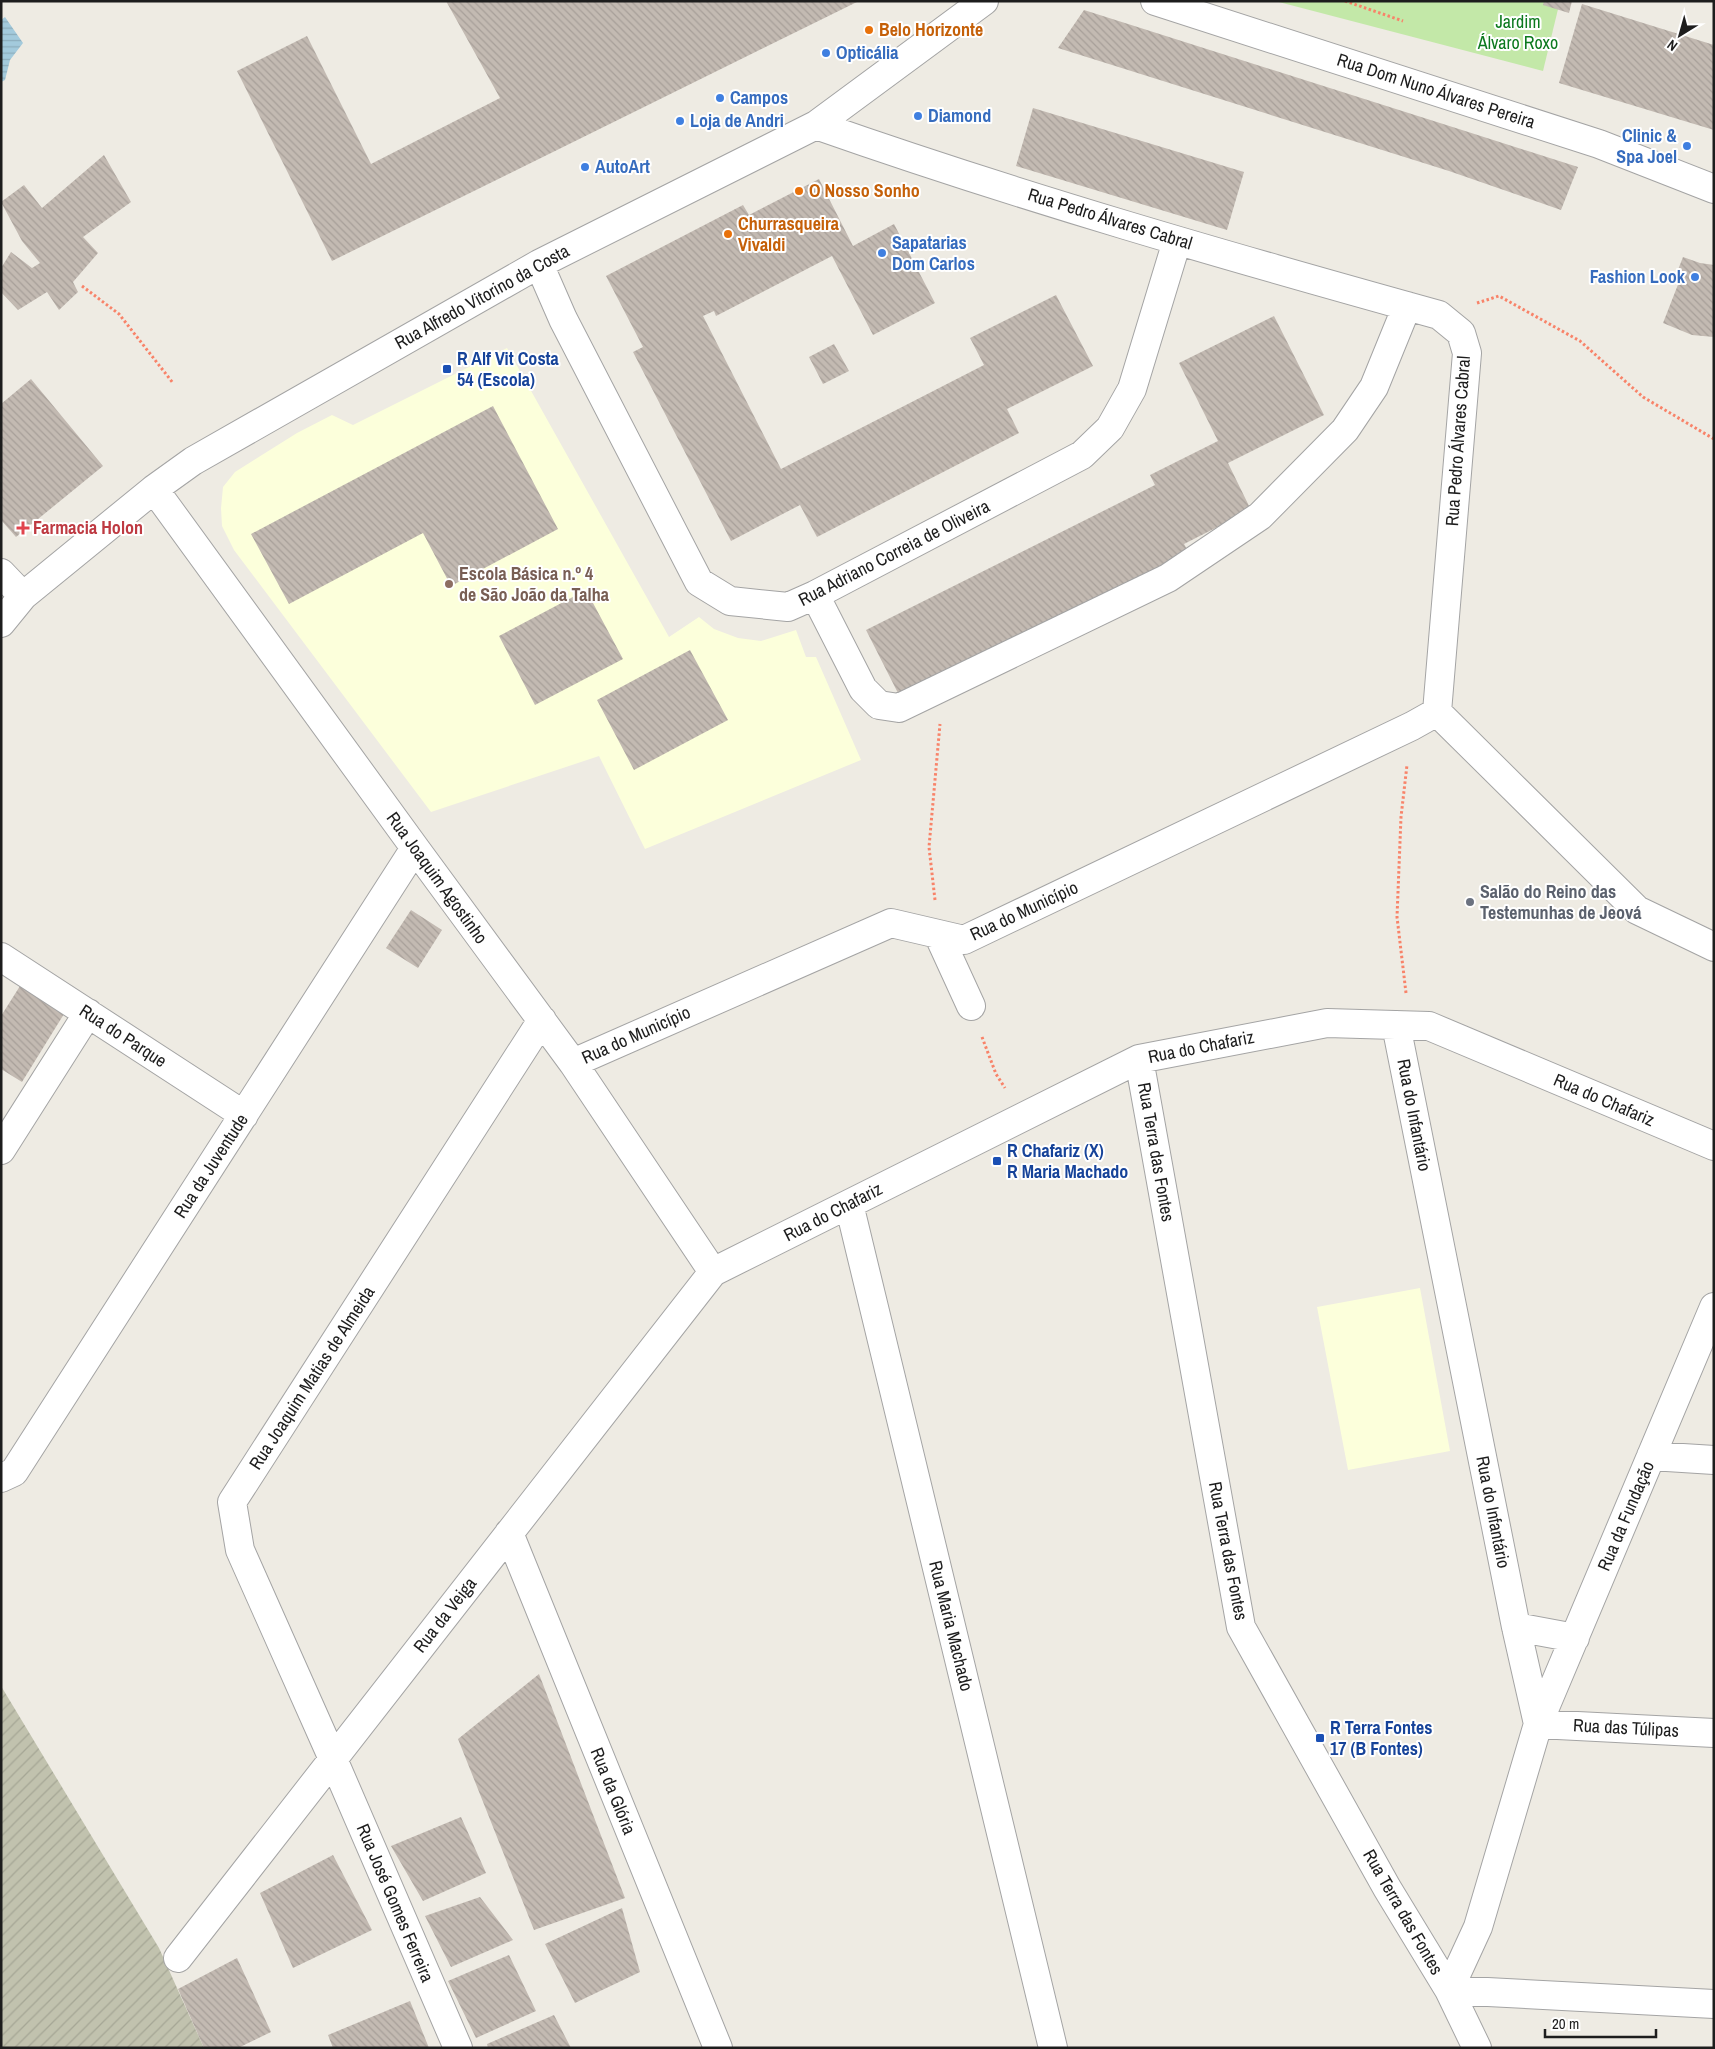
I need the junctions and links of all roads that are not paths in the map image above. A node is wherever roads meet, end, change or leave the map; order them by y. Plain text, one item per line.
1 (984, 1) edge
2 (1154, 1) edge
3 (816, 125) junction
4 (1714, 189) edge
5 (1177, 241) junction
6 (539, 264) junction
7 (1407, 306) junction
8 (154, 489) junction
9 (1, 573) edge
10 (815, 595) junction
11 (23, 596) junction
12 (1, 623) edge
13 (1437, 712) junction
14 (415, 848) junction
15 (938, 934) junction
16 (1714, 947) edge
17 (1, 958) edge
18 (971, 1006) road end
19 (88, 1013) junction
20 (542, 1020) junction
21 (1403, 1025) junction
22 (1139, 1059) junction
23 (573, 1063) junction
24 (244, 1115) junction
25 (1714, 1146) edge
26 (1, 1150) edge
27 (849, 1204) junction
28 (713, 1272) junction
29 (1714, 1307) edge
30 (1651, 1456) junction
31 (1714, 1460) edge
32 (1, 1478) edge
33 (509, 1533) junction
34 (1516, 1627) junction
35 (1575, 1638) junction
36 (1538, 1724) junction
37 (1714, 1733) edge
38 (333, 1759) junction
39 (178, 1958) dead end
40 (1449, 1990) junction
41 (1714, 2004) edge
42 (458, 2048) edge
43 (718, 2048) edge
44 (1052, 2048) edge
45 (1477, 2048) edge

1 - 3 street, Rua Alfredo Vitorino da Costa
2 - 4 street, Rua Dom Nuno Álvares Pereira
3 - 5 street, Rua Pedro Álvares Cabral
3 - 6 street, Rua Alfredo Vitorino da Costa
5 - 7 street, Rua Pedro Álvares Cabral
5 - 10 street, Rua Adriano Correia de Oliveira
6 - 8 street, Rua Alfredo Vitorino da Costa
6 - 10 street, Rua Adriano Correia de Oliveira
7 - 10 street
7 - 13 street, Rua Pedro Álvares Cabral
8 - 11 street, Rua Alfredo Vitorino da Costa
8 - 14 street, Rua Joaquim Agostinho
9 - 11 street
11 - 12 street, Rua Alfredo Vitorino da Costa
13 - 15 street, Rua do Município
13 - 16 street
14 - 20 street, Rua Joaquim Agostinho
14 - 24 street, Rua da Juventude
15 - 18 street
15 - 23 street, Rua do Município
17 - 19 street, Rua do Parque
19 - 24 street, Rua do Parque
19 - 26 street
20 - 23 street, Rua Joaquim Agostinho
20 - 38 street, Rua Joaquim Matias de Almeida
21 - 22 street, Rua do Chafariz
21 - 25 street, Rua do Chafariz
21 - 34 street, Rua do Infantário
22 - 27 street, Rua do Chafariz
22 - 40 street, Rua Terra das Fontes
23 - 28 street, Rua Joaquim Agostinho
24 - 32 street, Rua da Juventude
27 - 28 street, Rua do Chafariz
27 - 44 street, Rua Maria Machado
28 - 33 street, Rua da Veiga
29 - 30 street, Rua da Fundação
30 - 31 street
30 - 35 street, Rua da Fundação
33 - 38 street, Rua da Veiga
33 - 43 street, Rua da Glória
34 - 35 street
34 - 36 street, Rua do Infantário
35 - 36 street, Rua da Fundação
36 - 37 street, Rua das Túlipas
36 - 40 street, Rua do Infantário
38 - 39 street, Rua da Veiga
38 - 42 street, Rua José Gomes Ferreira
40 - 41 street
40 - 45 street, Rua Terra das Fontes

